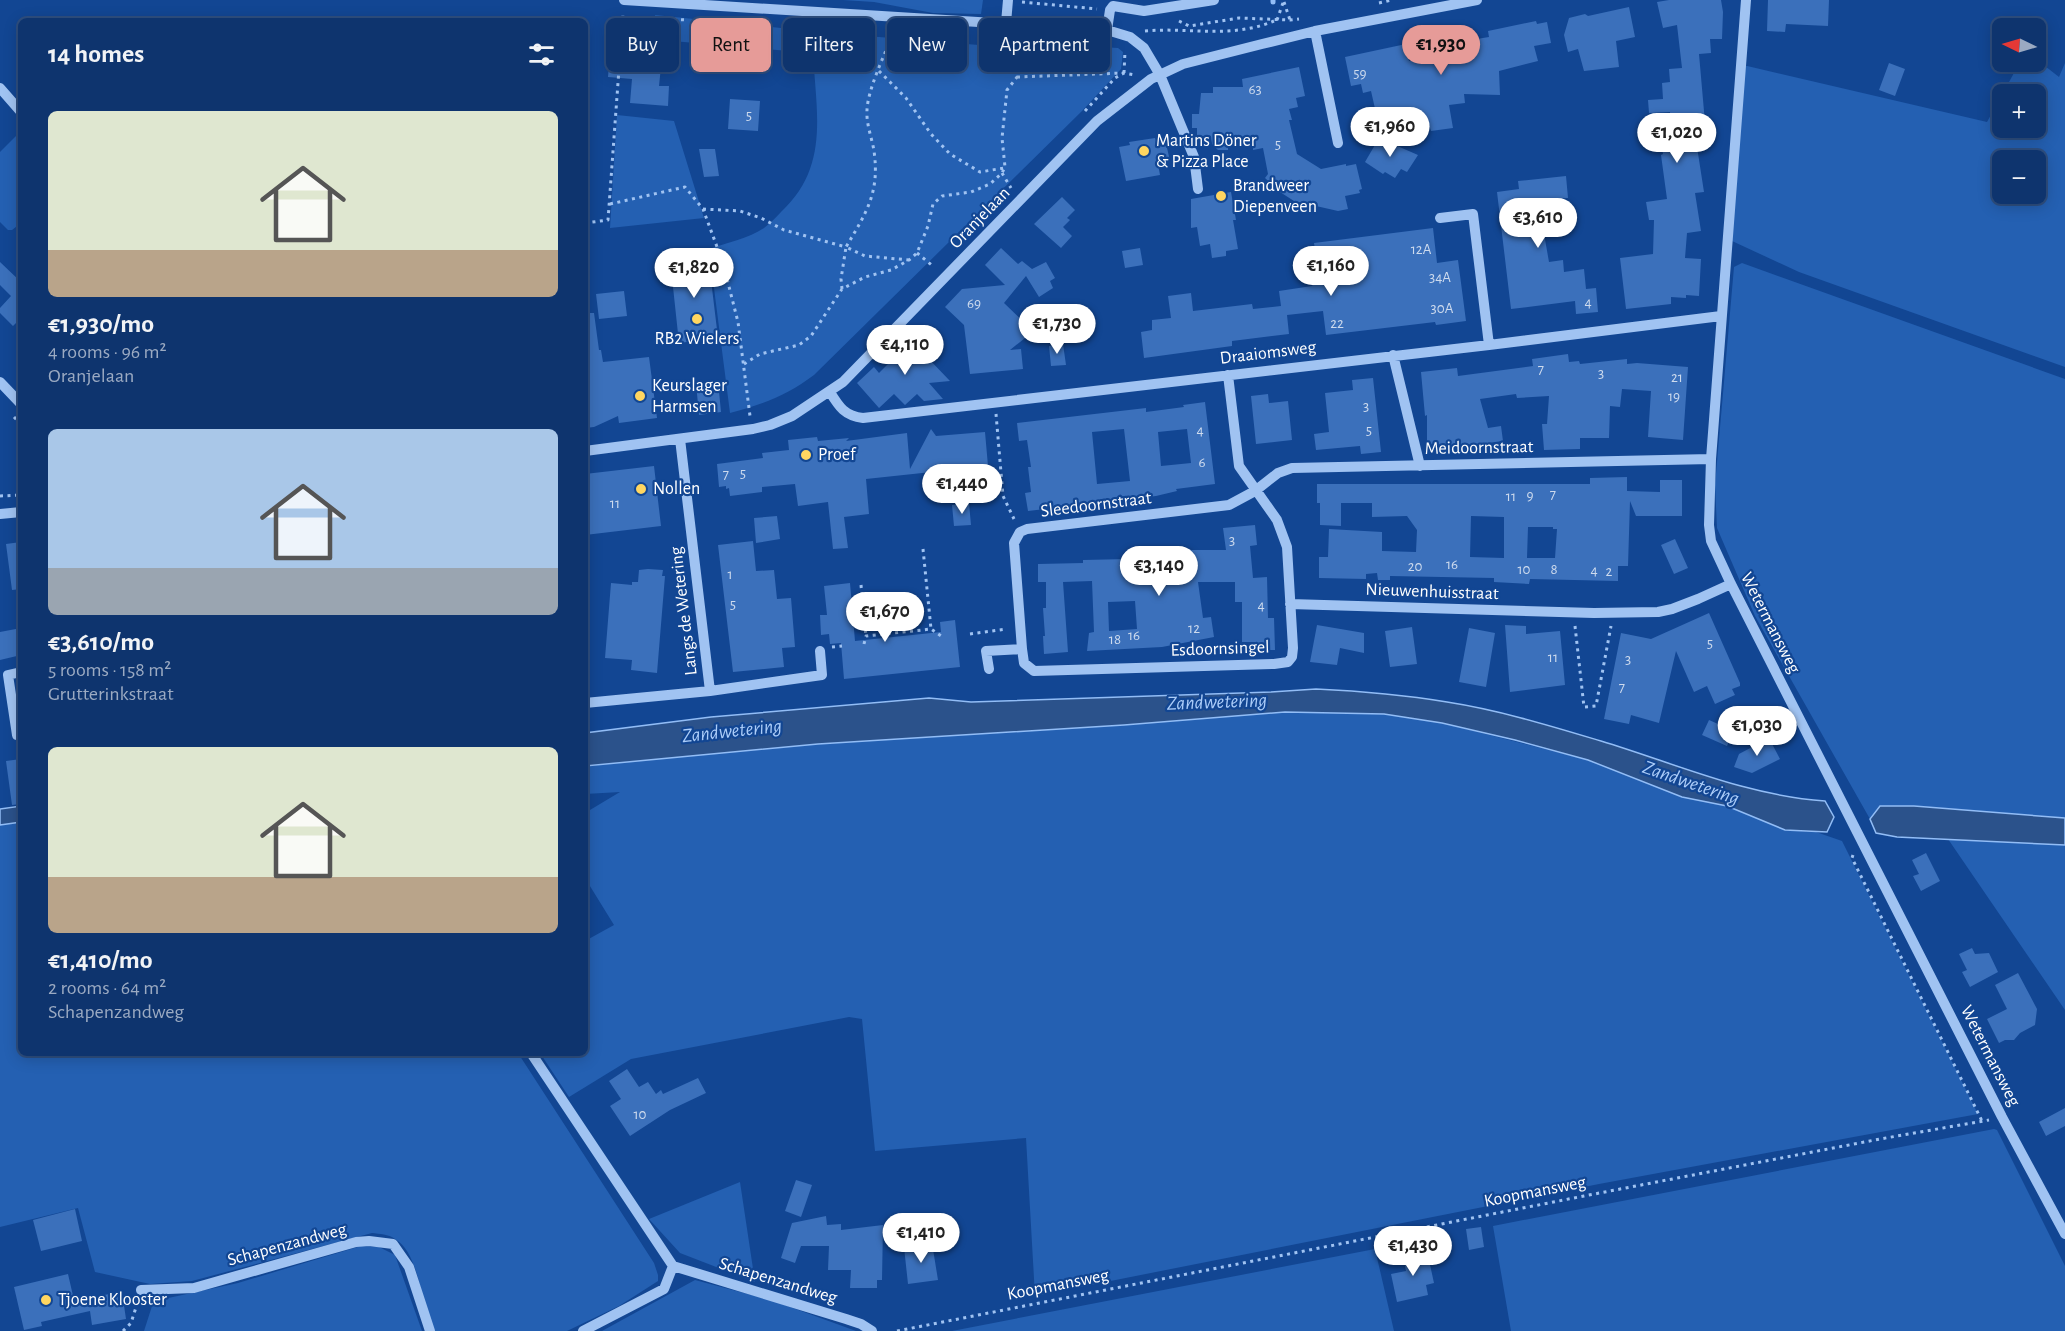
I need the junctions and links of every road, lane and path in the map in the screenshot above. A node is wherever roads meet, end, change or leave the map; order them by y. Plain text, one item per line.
1 (624, 0) edge
2 (1008, 0) edge
3 (1214, 0) edge
4 (1477, 0) edge
5 (1746, 0) edge
6 (1284, 1) edge
7 (682, 2) edge
8 (1006, 18) edge
9 (1109, 18) edge
10 (979, 21) edge
11 (1110, 31) edge
12 (1315, 31) junction
13 (1298, 35) junction
14 (1130, 37) junction
15 (887, 50) edge
16 (879, 71) junction
17 (1021, 72) edge
18 (1161, 75) junction
19 (1017, 77) junction
20 (0, 88) edge
21 (18, 108) edge
22 (1338, 143) dead end
23 (1005, 167) junction
24 (1002, 172) junction
25 (1011, 188) dead end
26 (1198, 189) dead end
27 (610, 204) junction
28 (703, 209) junction
29 (1440, 218) dead end
30 (588, 223) edge
31 (846, 248) junction
32 (918, 253) junction
33 (909, 260) junction
34 (935, 268) dead end
35 (843, 289) junction
36 (1721, 316) junction
37 (1489, 345) junction
38 (1394, 356) junction
39 (744, 364) junction
40 (1227, 375) junction
41 (0, 382) edge
42 (830, 392) junction
43 (18, 401) edge
44 (995, 402) junction
45 (757, 413) dead end
46 (750, 415) junction
47 (753, 429) junction
48 (680, 439) junction
49 (588, 451) edge
50 (1711, 459) junction
51 (1420, 466) junction
52 (1255, 491) junction
53 (18, 495) edge
54 (0, 496) edge
55 (18, 512) edge
56 (0, 514) edge
57 (1020, 531) junction
58 (923, 549) dead end
59 (1731, 584) junction
60 (861, 585) dead end
61 (1290, 604) junction
62 (1574, 612) junction
63 (1614, 613) junction
64 (1020, 627) junction
65 (931, 629) junction
66 (970, 634) dead end
67 (866, 636) junction
68 (941, 636) dead end
69 (864, 644) dead end
70 (1022, 649) junction
71 (820, 651) dead end
72 (989, 669) dead end
73 (4, 676) edge
74 (710, 690) junction
75 (588, 704) edge
76 (18, 735) edge
77 (1860, 837) junction
78 (533, 1056) edge
79 (2002, 1117) junction
80 (1983, 1122) junction
81 (2065, 1234) edge
82 (673, 1266) junction
83 (141, 1290) joint
84 (123, 1331) edge
85 (430, 1331) edge
86 (583, 1331) edge
87 (872, 1331) edge
88 (897, 1331) edge

1 - 7 street
1 - 27 path
2 - 8 street
3 - 9 street
4 - 12 street, Oranjelaan
5 - 36 street, Wetermansweg
6 - 13 path
6 - 14 path
7 - 10 street
11 - 14 street
12 - 13 street, Oranjelaan
12 - 22 street
13 - 18 street, Oranjelaan
14 - 18 street
14 - 19 path
15 - 16 path
16 - 23 path
16 - 31 path
17 - 19 path
18 - 26 street
18 - 42 street, Oranjelaan
19 - 23 path
20 - 21 street
23 - 24 path
24 - 25 path
24 - 32 path
27 - 28 path
27 - 30 path
28 - 31 path
28 - 39 path
29 - 37 street
31 - 33 path
31 - 35 path
32 - 33 path
32 - 34 path
33 - 35 path
35 - 39 path
36 - 37 street, Draaiomsweg
36 - 50 street, Wetermansweg
37 - 38 street, Draaiomsweg
38 - 40 street, Draaiomsweg
38 - 51 street
39 - 46 path
40 - 44 street, Draaiomsweg
40 - 52 street, Esdoornsingel
41 - 43 street
42 - 44 street, Draaiomsweg
42 - 47 street, Oranjelaan
44 - 57 path
45 - 46 path
46 - 47 path
47 - 48 street, Oranjelaan
48 - 49 street, Oranjelaan
48 - 74 street, Langs de Wetering
50 - 51 street, Meidoornstraat
50 - 59 street, Wetermansweg
51 - 52 street, Meidoornstraat
52 - 57 street, Sleedoornstraat
52 - 61 street, Esdoornsingel
53 - 54 path
55 - 56 street
57 - 64 street, Sleedoornstraat
58 - 65 path
59 - 63 street, Nieuwenhuisstraat
59 - 77 street, Wetermansweg
60 - 67 path
61 - 62 street, Nieuwenhuisstraat
61 - 70 street, Esdoornsingel
62 - 63 street, Nieuwenhuisstraat
62 - 63 path
64 - 66 path
64 - 70 street, Sleedoornstraat
65 - 67 path
65 - 68 path
67 - 69 path
70 - 72 street
71 - 74 street
73 - 76 street
74 - 75 street, Langs de Wetering
77 - 79 street, Wetermansweg
77 - 80 path
78 - 82 street
79 - 80 path, Koopmansweg
79 - 81 street, Wetermansweg
80 - 88 path, Koopmansweg
82 - 86 street
82 - 87 street, Schapenzandweg
83 - 84 path
83 - 85 street, Schapenzandweg

